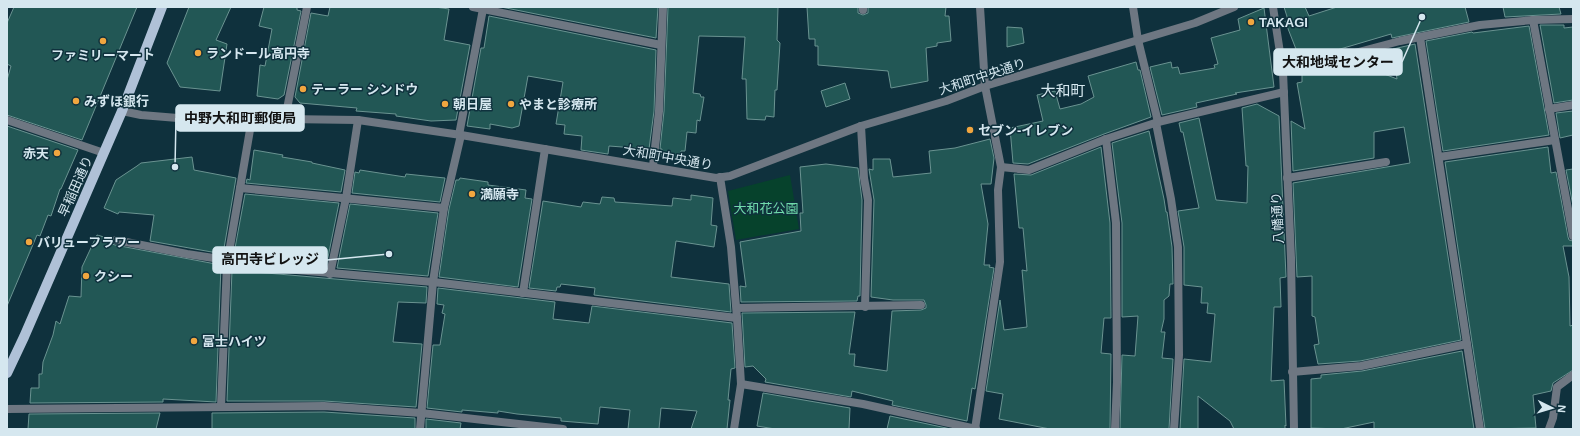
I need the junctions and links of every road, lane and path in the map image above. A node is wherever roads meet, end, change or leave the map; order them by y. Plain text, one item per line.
1 (162, 7) edge
2 (307, 7) edge
3 (473, 7) edge
4 (663, 7) edge
5 (980, 7) edge
6 (1133, 7) edge
7 (1234, 7) edge
8 (1273, 7) edge
9 (483, 8) edge
10 (1573, 19) edge
11 (1533, 20) junction
12 (1420, 37) junction
13 (1138, 40) junction
14 (661, 45) junction
15 (1283, 72) junction
16 (985, 86) junction
17 (1284, 92) junction
18 (1573, 105) edge
19 (1549, 109) junction
20 (122, 111) junction
21 (7, 120) edge
22 (285, 120) junction
23 (358, 120) junction
24 (1157, 123) junction
25 (251, 124) junction
26 (861, 126) junction
27 (460, 135) junction
28 (1106, 138) junction
29 (1555, 140) junction
30 (546, 149) junction
31 (104, 154) junction
32 (1439, 157) junction
33 (1386, 162) dead end
34 (653, 166) junction
35 (1001, 167) junction
36 (720, 177) junction
37 (1287, 178) junction
38 (240, 188) junction
39 (346, 198) junction
40 (444, 208) junction
41 (1573, 236) edge
42 (116, 240) dead end
43 (227, 262) junction
44 (330, 274) junction
45 (433, 282) junction
46 (523, 293) junction
47 (920, 305) dead end
48 (865, 307) junction
49 (737, 308) junction
50 (737, 318) junction
51 (1467, 344) junction
52 (1292, 372) junction
53 (7, 373) edge
54 (1573, 375) edge
55 (741, 384) junction
56 (221, 406) junction
57 (7, 409) edge
58 (421, 413) junction
59 (420, 429) edge
60 (564, 429) edge
61 (734, 429) edge
62 (975, 429) edge
63 (1115, 429) edge
64 (1174, 429) edge
65 (1294, 429) edge
66 (1480, 429) edge
67 (1549, 429) edge

1 - 20 main road, 早稲田通り
2 - 22 street
3 - 9 street
4 - 14 street
5 - 16 street
6 - 13 street
7 - 13 street, 大和町中央通り
8 - 15 street, 八幡通り
9 - 14 street
9 - 27 street
10 - 11 street
11 - 12 street
11 - 19 street
12 - 15 street
12 - 32 street
13 - 16 street, 大和町中央通り
13 - 24 street
14 - 34 street
15 - 17 street, 八幡通り
16 - 26 street, 大和町中央通り
16 - 35 street
17 - 24 street
17 - 37 street, 八幡通り
18 - 19 street
19 - 29 street
20 - 25 street, 大和町中央通り
20 - 31 main road, 早稲田通り
21 - 31 street
22 - 23 street, 大和町中央通り
22 - 25 street, 大和町中央通り
23 - 27 street, 大和町中央通り
23 - 39 street
24 - 28 street
24 - 64 street
25 - 38 street
26 - 36 street, 大和町中央通り
26 - 48 street
27 - 30 street, 大和町中央通り
27 - 40 street
28 - 35 street
28 - 63 street
29 - 32 street
29 - 41 street
30 - 34 street, 大和町中央通り
30 - 46 street
31 - 53 main road, 早稲田通り
32 - 51 street
33 - 37 street
34 - 36 street, 大和町中央通り
35 - 62 street
36 - 49 street
37 - 52 street, 八幡通り
38 - 39 street
38 - 43 street
39 - 40 street
39 - 44 street
40 - 45 street
42 - 43 street
43 - 44 street
43 - 56 street
44 - 45 street
45 - 46 street
45 - 58 street
46 - 50 street
47 - 48 street
48 - 49 street
49 - 50 street
50 - 55 street
51 - 52 street
51 - 66 street
52 - 65 street, 八幡通り
54 - 67 street
55 - 61 street
55 - 62 street
56 - 57 street
56 - 58 street
58 - 59 street
58 - 60 street

